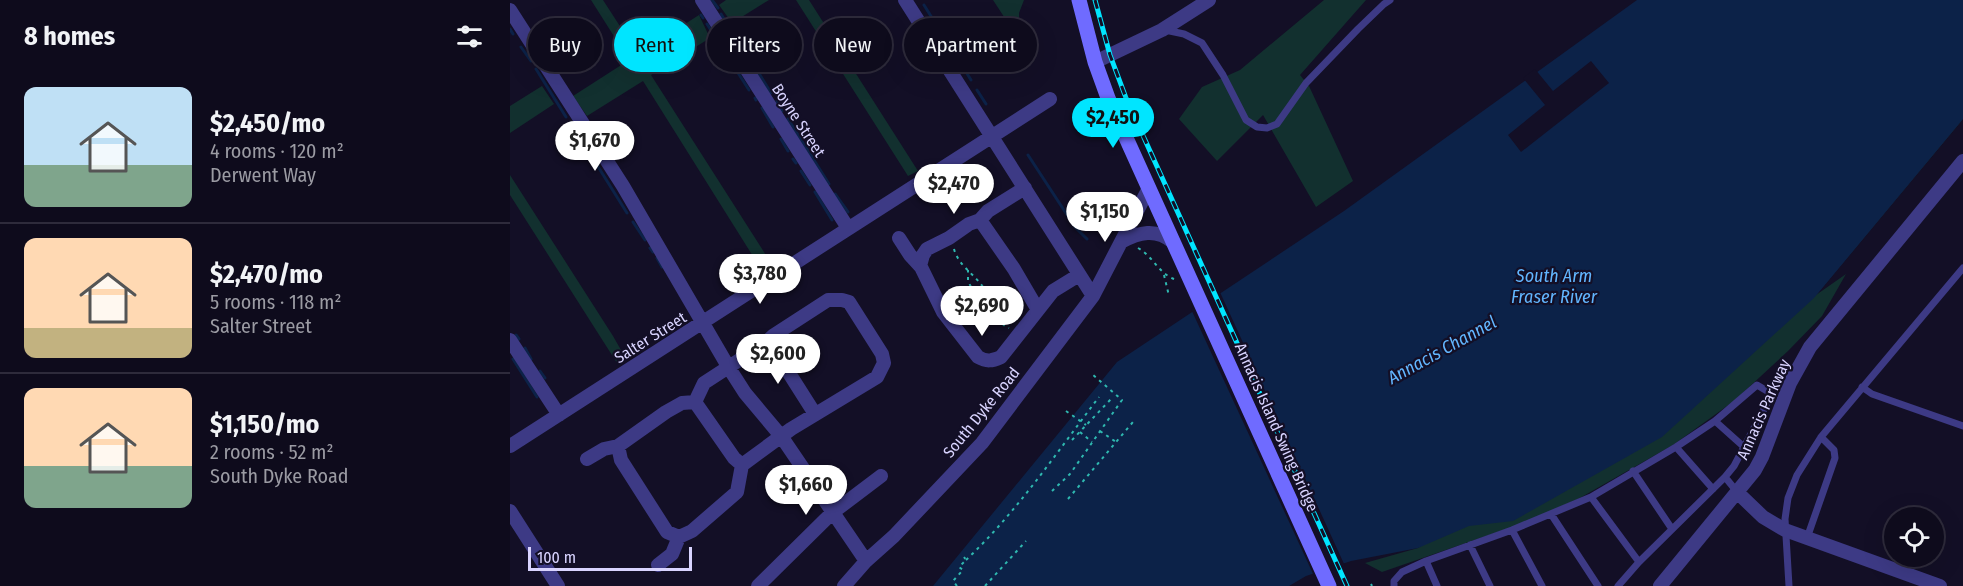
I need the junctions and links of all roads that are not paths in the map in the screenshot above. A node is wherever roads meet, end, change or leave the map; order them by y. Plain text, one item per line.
1 (702, 0) edge
2 (905, 0) edge
3 (1079, 0) edge
4 (1209, 0) edge
5 (1390, 0) edge
6 (510, 10) edge
7 (1162, 30) junction
8 (1095, 62) junction
9 (1050, 99) dead end
10 (991, 135) junction
11 (1963, 161) edge
12 (1025, 188) junction
13 (1149, 188) junction
14 (980, 220) junction
15 (848, 228) junction
16 (899, 238) dead end
17 (1173, 242) junction
18 (1128, 244) junction
19 (920, 266) junction
20 (1963, 268) edge
21 (1079, 275) junction
22 (1093, 296) junction
23 (1038, 310) junction
24 (702, 324) junction
25 (510, 340) edge
26 (768, 340) junction
27 (729, 368) junction
28 (1862, 387) junction
29 (695, 402) junction
30 (815, 414) junction
31 (559, 415) junction
32 (1715, 421) junction
33 (1963, 426) edge
34 (781, 436) junction
35 (1821, 436) junction
36 (510, 446) edge
37 (618, 446) junction
38 (1676, 447) junction
39 (1744, 447) junction
40 (588, 459) dead end
41 (742, 465) junction
42 (1633, 471) junction
43 (881, 476) dead end
44 (1725, 477) junction
45 (1713, 489) junction
46 (1738, 493) junction
47 (1591, 497) junction
48 (510, 511) edge
49 (832, 513) junction
50 (1551, 514) junction
51 (1672, 529) junction
52 (1512, 530) junction
53 (1785, 530) junction
54 (680, 537) junction
55 (1807, 538) junction
56 (1470, 545) junction
57 (866, 561) junction
58 (1426, 561) junction
59 (1639, 562) junction
60 (658, 565) dead end
61 (558, 586) edge
62 (758, 586) edge
63 (844, 586) edge
64 (1329, 586) edge
65 (1394, 586) edge
66 (1437, 586) edge
67 (1490, 586) edge
68 (1542, 586) edge
69 (1598, 586) edge
70 (1618, 586) edge
71 (1660, 586) edge
72 (1789, 586) edge
73 (1940, 586) edge

1 - 15 street, Boyne Street
2 - 10 street
3 - 8 main road, Annacis Island Swing Bridge
4 - 7 street
5 - 7 lane
6 - 24 street
7 - 8 street
8 - 13 main road, Annacis Island Swing Bridge
9 - 10 street, Salter Street
10 - 12 street
10 - 15 street, Salter Street
11 - 46 street, Annacis Parkway
12 - 14 street
12 - 21 street
13 - 17 main road, Annacis Island Swing Bridge
13 - 18 street, South Dyke Road
14 - 19 street
14 - 23 street
15 - 24 street, Salter Street
16 - 19 street
17 - 18 street
17 - 64 main road, Annacis Island Swing Bridge
18 - 22 street, South Dyke Road
19 - 23 street
20 - 28 lane
21 - 22 street
21 - 23 street
22 - 57 street, South Dyke Road
24 - 27 street
24 - 31 street, Salter Street
25 - 31 street
26 - 27 street
26 - 30 street
26 - 30 street
27 - 29 street
27 - 34 street
28 - 33 lane
28 - 35 lane
29 - 37 street
29 - 41 street
30 - 34 street
31 - 36 street, Salter Street
32 - 38 lane
32 - 39 lane
32 - 39 lane
34 - 41 street
34 - 49 street
35 - 53 lane
35 - 55 lane
37 - 40 street
37 - 54 street
38 - 42 lane
38 - 45 lane
39 - 44 lane
41 - 54 street
42 - 47 lane
42 - 51 lane
43 - 49 street
44 - 45 lane
44 - 46 lane
45 - 51 lane
46 - 53 street
46 - 71 street, Annacis Parkway
47 - 50 lane
47 - 59 lane
48 - 61 street
49 - 57 street
49 - 62 street
50 - 52 lane
50 - 69 lane
51 - 59 lane
52 - 56 lane
52 - 68 lane
53 - 55 street
53 - 72 lane
54 - 60 street
55 - 73 street
56 - 58 lane
56 - 67 lane
57 - 63 street, South Dyke Road
58 - 65 lane
58 - 66 lane
59 - 70 lane

